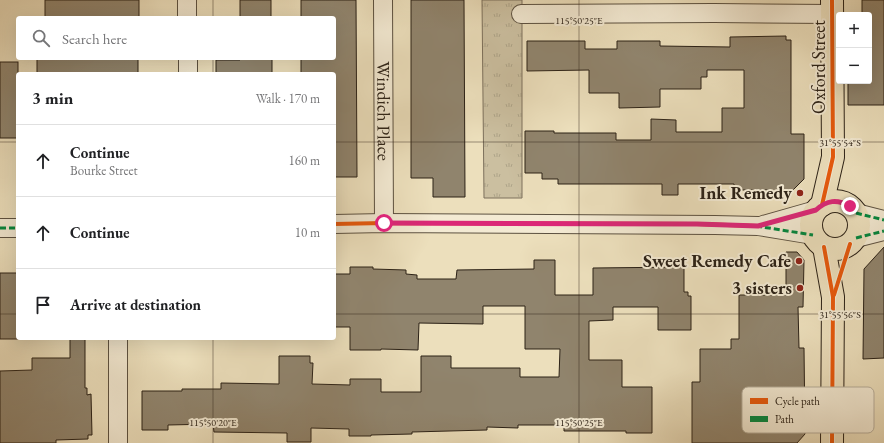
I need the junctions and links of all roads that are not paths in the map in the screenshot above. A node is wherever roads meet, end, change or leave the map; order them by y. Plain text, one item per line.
1 (187, 0) edge
2 (383, 0) edge
3 (832, 7) edge
4 (521, 14) dead end
5 (187, 16) edge
6 (188, 60) edge
7 (188, 72) edge
8 (833, 157) junction
9 (819, 208) junction
10 (853, 210) junction
11 (884, 220) edge
12 (384, 223) junction
13 (336, 224) edge
14 (758, 226) junction
15 (0, 228) edge
16 (16, 228) edge
17 (884, 231) edge
18 (819, 241) junction
19 (853, 241) junction
20 (833, 297) junction
21 (118, 340) edge
22 (832, 387) edge
23 (832, 433) edge
24 (118, 443) edge
25 (832, 443) edge

1 - 5 street
2 - 12 street, Windich Place
3 - 4 street
3 - 8 main road, Oxford Street
6 - 7 street
8 - 9 main road, Oxford Street
8 - 10 main road, Oxford Street
9 - 10 main road
9 - 14 street
9 - 18 main road
10 - 11 street
10 - 19 main road
12 - 13 street
12 - 14 street
14 - 18 street
15 - 16 street
17 - 19 street
18 - 19 main road
18 - 20 main road
19 - 20 main road
20 - 22 main road
21 - 24 street
23 - 25 main road

